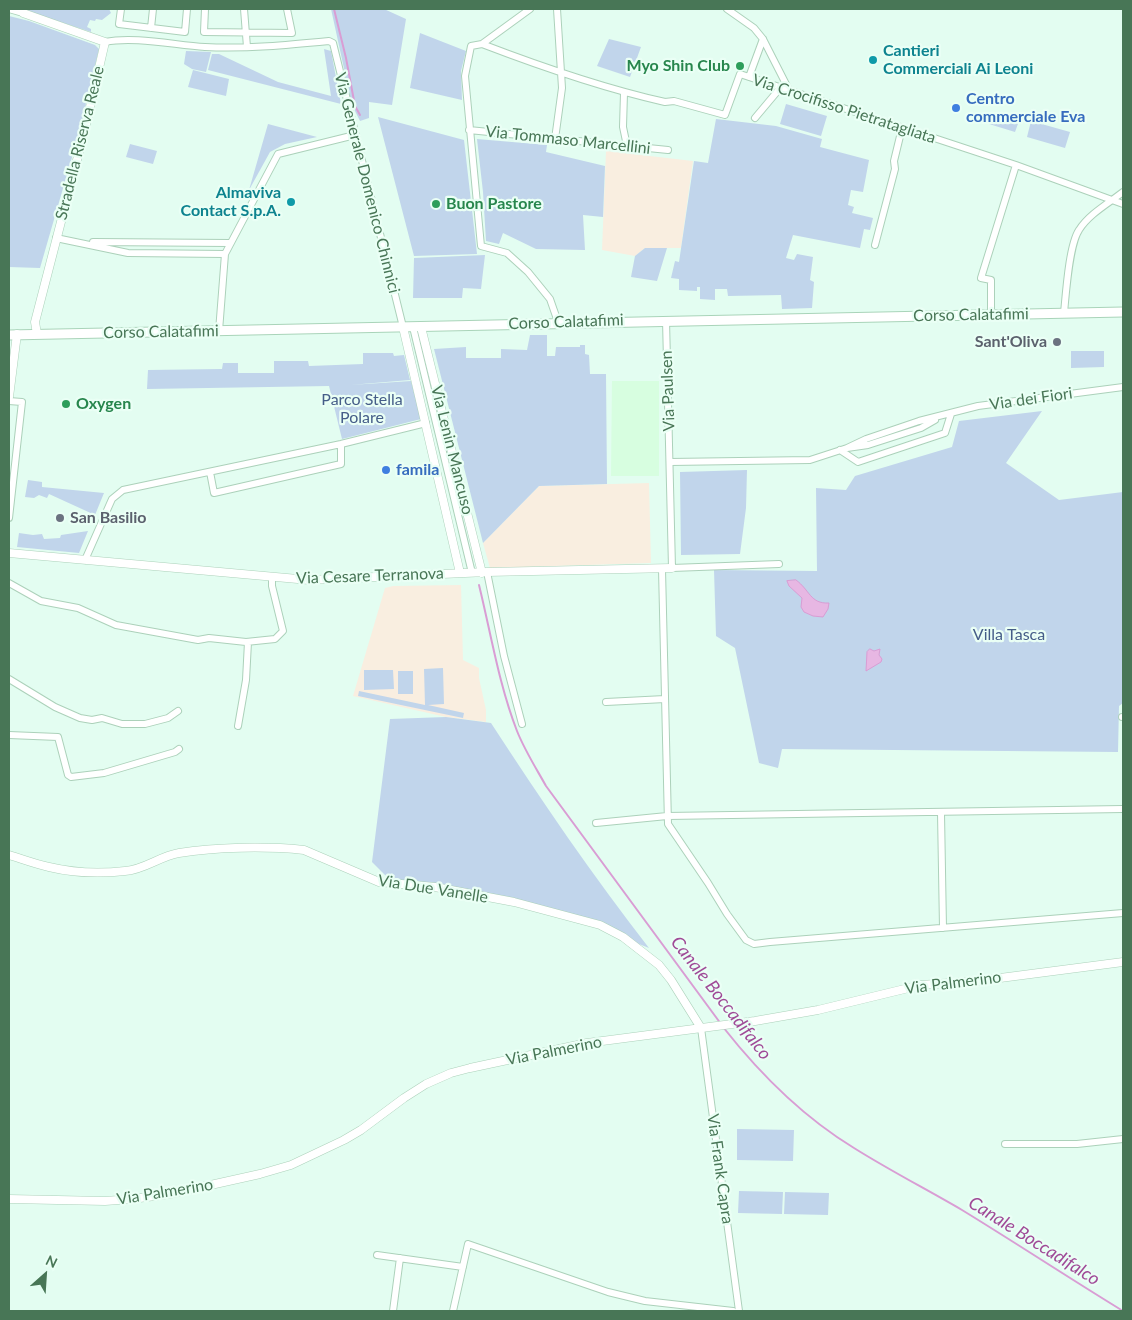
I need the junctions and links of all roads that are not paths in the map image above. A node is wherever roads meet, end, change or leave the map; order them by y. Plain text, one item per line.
1 (9, 9) edge
2 (121, 9) edge
3 (153, 9) edge
4 (186, 9) edge
5 (205, 9) edge
6 (244, 9) edge
7 (286, 9) edge
8 (530, 9) edge
9 (556, 9) edge
10 (727, 9) edge
11 (22, 11) edge
12 (148, 28) junction
13 (246, 32) junction
14 (763, 39) junction
15 (105, 42) junction
16 (145, 42) junction
17 (482, 44) junction
18 (247, 47) junction
19 (561, 73) junction
20 (749, 77) junction
21 (781, 87) junction
22 (789, 90) junction
23 (624, 93) junction
24 (755, 118) dead end
25 (902, 128) junction
26 (469, 130) junction
27 (355, 135) junction
28 (555, 139) junction
29 (627, 146) junction
30 (668, 150) dead end
31 (1016, 165) junction
32 (1123, 192) edge
33 (1112, 200) junction
34 (1123, 204) edge
35 (56, 238) junction
36 (79, 242) junction
37 (230, 243) junction
38 (876, 245) dead end
39 (225, 254) junction
40 (1123, 312) edge
41 (1064, 313) junction
42 (991, 314) junction
43 (666, 320) junction
44 (558, 322) junction
45 (403, 327) junction
46 (417, 327) junction
47 (219, 331) junction
48 (13, 334) edge
49 (37, 334) junction
50 (1123, 387) edge
51 (9, 397) edge
52 (9, 401) edge
53 (951, 414) junction
54 (426, 423) junction
55 (342, 444) junction
56 (840, 450) junction
57 (670, 462) junction
58 (12, 471) edge
59 (210, 472) junction
60 (9, 518) edge
61 (9, 553) edge
62 (86, 560) junction
63 (779, 564) dead end
64 (672, 568) junction
65 (662, 569) junction
66 (484, 572) junction
67 (460, 573) junction
68 (472, 573) junction
69 (272, 577) junction
70 (9, 583) edge
71 (248, 642) junction
72 (9, 679) edge
73 (665, 699) junction
74 (606, 702) dead end
75 (178, 711) dead end
76 (522, 724) dead end
77 (238, 726) dead end
78 (9, 735) edge
79 (179, 749) dead end
80 (1123, 809) edge
81 (941, 813) junction
82 (667, 816) junction
83 (596, 823) dead end
84 (9, 855) edge
85 (1123, 913) edge
86 (942, 928) junction
87 (1123, 962) edge
88 (701, 1028) junction
89 (1123, 1139) edge
90 (1005, 1144) dead end
91 (9, 1199) edge
92 (377, 1255) dead end
93 (400, 1258) junction
94 (463, 1267) junction
95 (393, 1311) edge
96 (453, 1311) edge
97 (733, 1311) edge
98 (739, 1311) edge

1 - 11 street
2 - 12 street
3 - 12 street
4 - 12 street
5 - 13 street
6 - 13 street
7 - 13 street
8 - 17 street
9 - 19 street
10 - 14 street
11 - 15 street
12 - 16 street
13 - 18 street
14 - 20 street
14 - 22 street
15 - 16 street
15 - 35 street, Stradella Riserva Reale
16 - 18 street
17 - 19 street, Via Crocifisso Pietratagliata
17 - 26 street
18 - 27 street, Via Generale Domenico Chinnici
19 - 23 street, Via Crocifisso Pietratagliata
19 - 28 street
20 - 21 street, Via Crocifisso Pietratagliata
20 - 23 street, Via Crocifisso Pietratagliata
21 - 22 street, Via Crocifisso Pietratagliata
21 - 24 street
22 - 25 street, Via Crocifisso Pietratagliata
23 - 29 street
25 - 31 street, Via Crocifisso Pietratagliata
25 - 38 street
26 - 28 street, Via Tommaso Marcellini
26 - 44 street
27 - 37 street
27 - 45 street, Via Generale Domenico Chinnici
28 - 29 street, Via Tommaso Marcellini
29 - 30 street, Via Tommaso Marcellini
31 - 33 street, Via Crocifisso Pietratagliata
31 - 42 street
32 - 33 street
33 - 34 street, Via Crocifisso Pietratagliata
33 - 41 street
35 - 36 street
35 - 49 street, Stradella Riserva Reale
36 - 37 street
36 - 39 street
37 - 39 street
39 - 47 street
40 - 41 main road, Corso Calatafimi
41 - 42 main road, Corso Calatafimi
42 - 43 main road, Corso Calatafimi
43 - 44 main road, Corso Calatafimi
43 - 57 street, Via Paulsen
44 - 46 main road, Corso Calatafimi
45 - 46 main road, Corso Calatafimi
45 - 47 main road, Corso Calatafimi
45 - 54 street, Via Lenin Mancuso
46 - 66 street, Via Lenin Mancuso
46 - 68 street, Via Lenin Mancuso
47 - 49 main road, Corso Calatafimi
48 - 49 main road, Corso Calatafimi
48 - 51 street
50 - 53 street, Via dei Fiori
52 - 58 street
53 - 56 street, Via dei Fiori
53 - 56 street
54 - 55 street
54 - 67 street, Via Lenin Mancuso
55 - 59 street
55 - 59 street
56 - 57 street, Via dei Fiori
57 - 64 street, Via Paulsen
58 - 60 street
59 - 62 street
61 - 62 street, Via Cesare Terranova
62 - 69 street, Via Cesare Terranova
63 - 64 street
64 - 65 street, Via Cesare Terranova
65 - 66 street, Via Cesare Terranova
65 - 73 street
66 - 68 street, Via Cesare Terranova
66 - 76 street
67 - 68 street, Via Cesare Terranova
67 - 69 street, Via Cesare Terranova
69 - 71 street
70 - 71 street
71 - 77 street
72 - 75 street
73 - 74 street
73 - 82 street
78 - 79 street
80 - 81 street
81 - 82 street
81 - 86 street
82 - 83 street
82 - 86 street
84 - 88 street, Via Due Vanelle
85 - 86 street
87 - 88 street, Via Palmerino
88 - 91 street, Via Palmerino
88 - 98 street, Via Frank Capra
89 - 90 street
92 - 93 street
93 - 94 street
93 - 95 street
94 - 96 street
94 - 97 street

